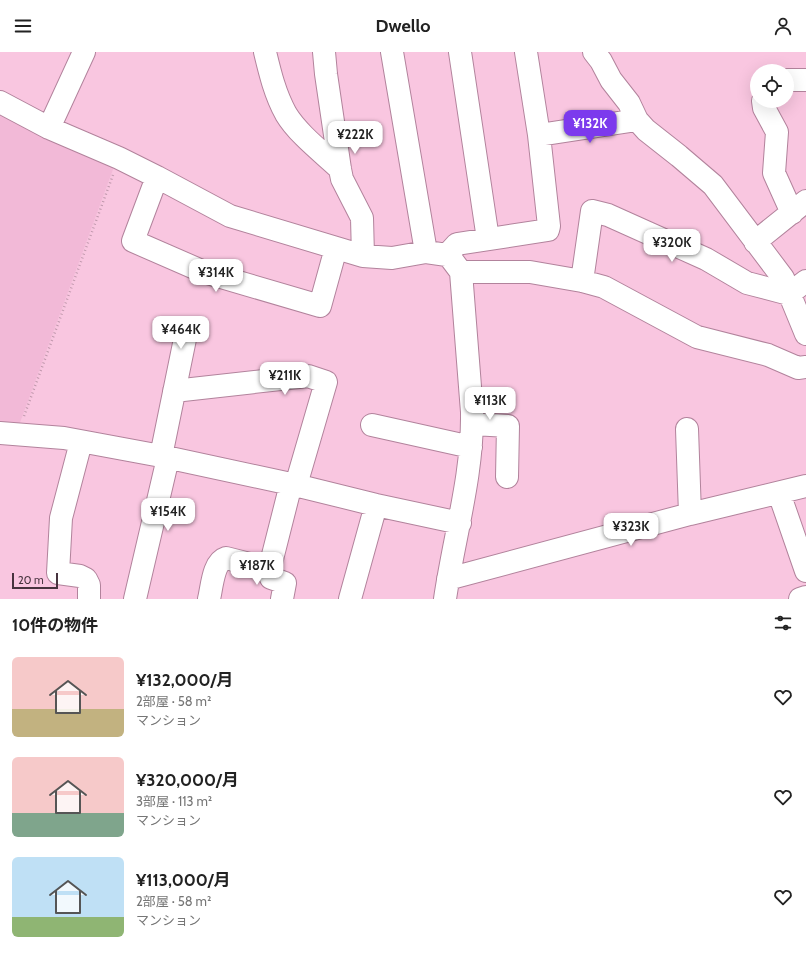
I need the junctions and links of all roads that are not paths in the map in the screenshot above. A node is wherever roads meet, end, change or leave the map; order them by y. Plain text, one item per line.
1 (84, 52) edge
2 (265, 52) edge
3 (324, 52) edge
4 (392, 52) edge
5 (460, 52) edge
6 (526, 52) edge
7 (594, 52) edge
8 (794, 80) edge
9 (806, 80) edge
10 (0, 102) edge
11 (764, 108) edge
12 (637, 120) junction
13 (49, 128) junction
14 (539, 135) junction
15 (340, 169) junction
16 (157, 177) junction
17 (799, 207) edge
18 (488, 239) junction
19 (755, 242) junction
20 (336, 248) junction
21 (437, 254) junction
22 (364, 256) junction
23 (461, 272) junction
24 (582, 281) junction
25 (798, 288) edge
26 (186, 333) dead end
27 (806, 334) edge
28 (806, 367) edge
29 (174, 391) junction
30 (473, 424) junction
31 (372, 425) dead end
32 (687, 429) dead end
33 (9, 434) edge
34 (81, 442) junction
35 (471, 447) junction
36 (164, 457) junction
37 (507, 477) dead end
38 (294, 484) junction
39 (806, 486) edge
40 (779, 493) junction
41 (376, 505) junction
42 (690, 514) junction
43 (460, 523) junction
44 (266, 567) junction
45 (806, 571) edge
46 (446, 589) edge
47 (806, 597) edge
48 (89, 599) edge
49 (135, 599) edge
50 (209, 599) edge
51 (282, 599) edge
52 (350, 599) edge
53 (800, 599) edge

1 - 13 street
2 - 15 street
3 - 15 street
4 - 21 street
5 - 18 street
6 - 14 street
7 - 12 street
8 - 9 street
10 - 13 street
11 - 17 street
12 - 14 street
12 - 19 street
13 - 16 street
14 - 18 street
15 - 22 street
16 - 20 street
16 - 20 street
17 - 19 street
18 - 21 street
19 - 25 street
20 - 22 street
21 - 22 street
21 - 23 street
23 - 24 street
23 - 30 street
24 - 25 street
24 - 28 street
25 - 27 street
26 - 29 street
29 - 36 street
29 - 38 street
30 - 35 street
30 - 37 street
31 - 35 street
32 - 42 street
33 - 34 street
34 - 36 street
34 - 48 street
35 - 43 street
36 - 38 street
36 - 49 street
38 - 41 street
38 - 44 street
39 - 40 street
40 - 42 street
40 - 45 street
41 - 43 street
41 - 52 street
42 - 46 street
43 - 46 street
44 - 50 street
44 - 51 street
47 - 53 street

